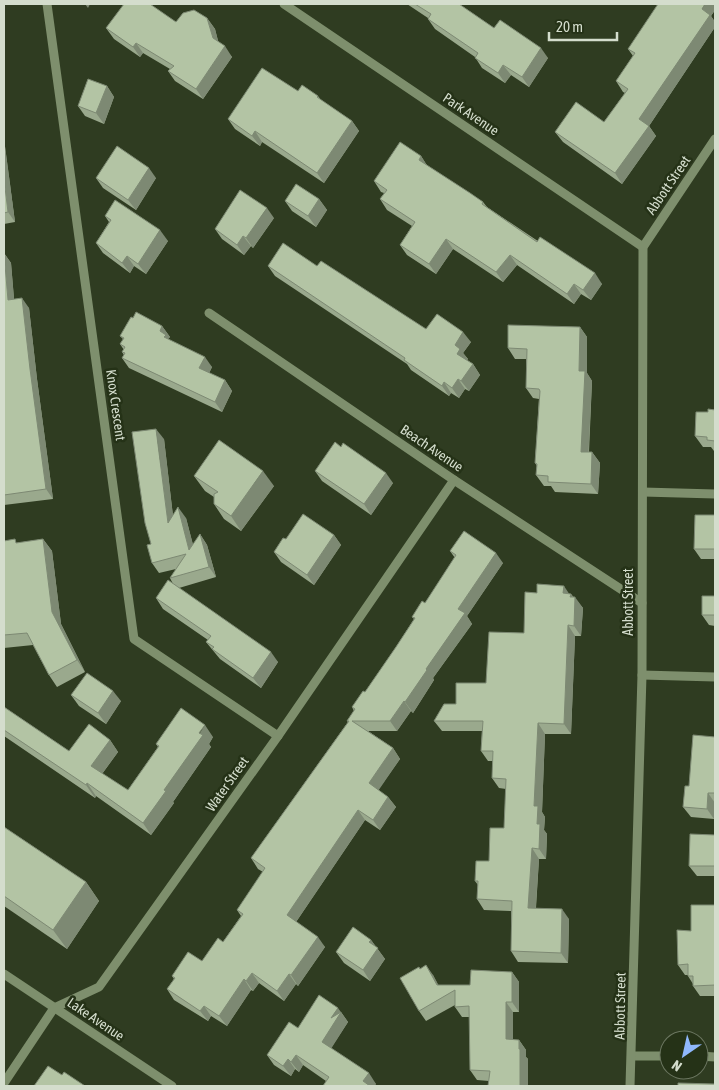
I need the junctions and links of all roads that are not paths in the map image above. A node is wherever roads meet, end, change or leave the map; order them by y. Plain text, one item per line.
1 (47, 4) edge
2 (284, 4) edge
3 (715, 139) edge
4 (643, 247) junction
5 (208, 313) dead end
6 (454, 480) junction
7 (642, 492) junction
8 (715, 494) edge
9 (642, 603) junction
10 (642, 675) junction
11 (715, 677) edge
12 (278, 736) junction
13 (4, 974) edge
14 (54, 1008) junction
15 (632, 1056) junction
16 (659, 1056) edge
17 (4, 1082) edge
18 (172, 1086) edge
19 (630, 1086) edge

1 - 12 street, Knox Crescent
2 - 4 street, Park Avenue
3 - 4 street, Abbott Street
4 - 7 street, Abbott Street
5 - 6 street, Beach Avenue
6 - 9 street, Beach Avenue
6 - 12 street, Water Street
7 - 8 street
7 - 9 street, Abbott Street
9 - 10 street, Abbott Street
10 - 11 street
10 - 15 street, Abbott Street
12 - 14 street, Water Street
13 - 14 street, Lake Avenue
14 - 17 street
14 - 18 street, Lake Avenue
15 - 16 street
15 - 19 street, Abbott Street

